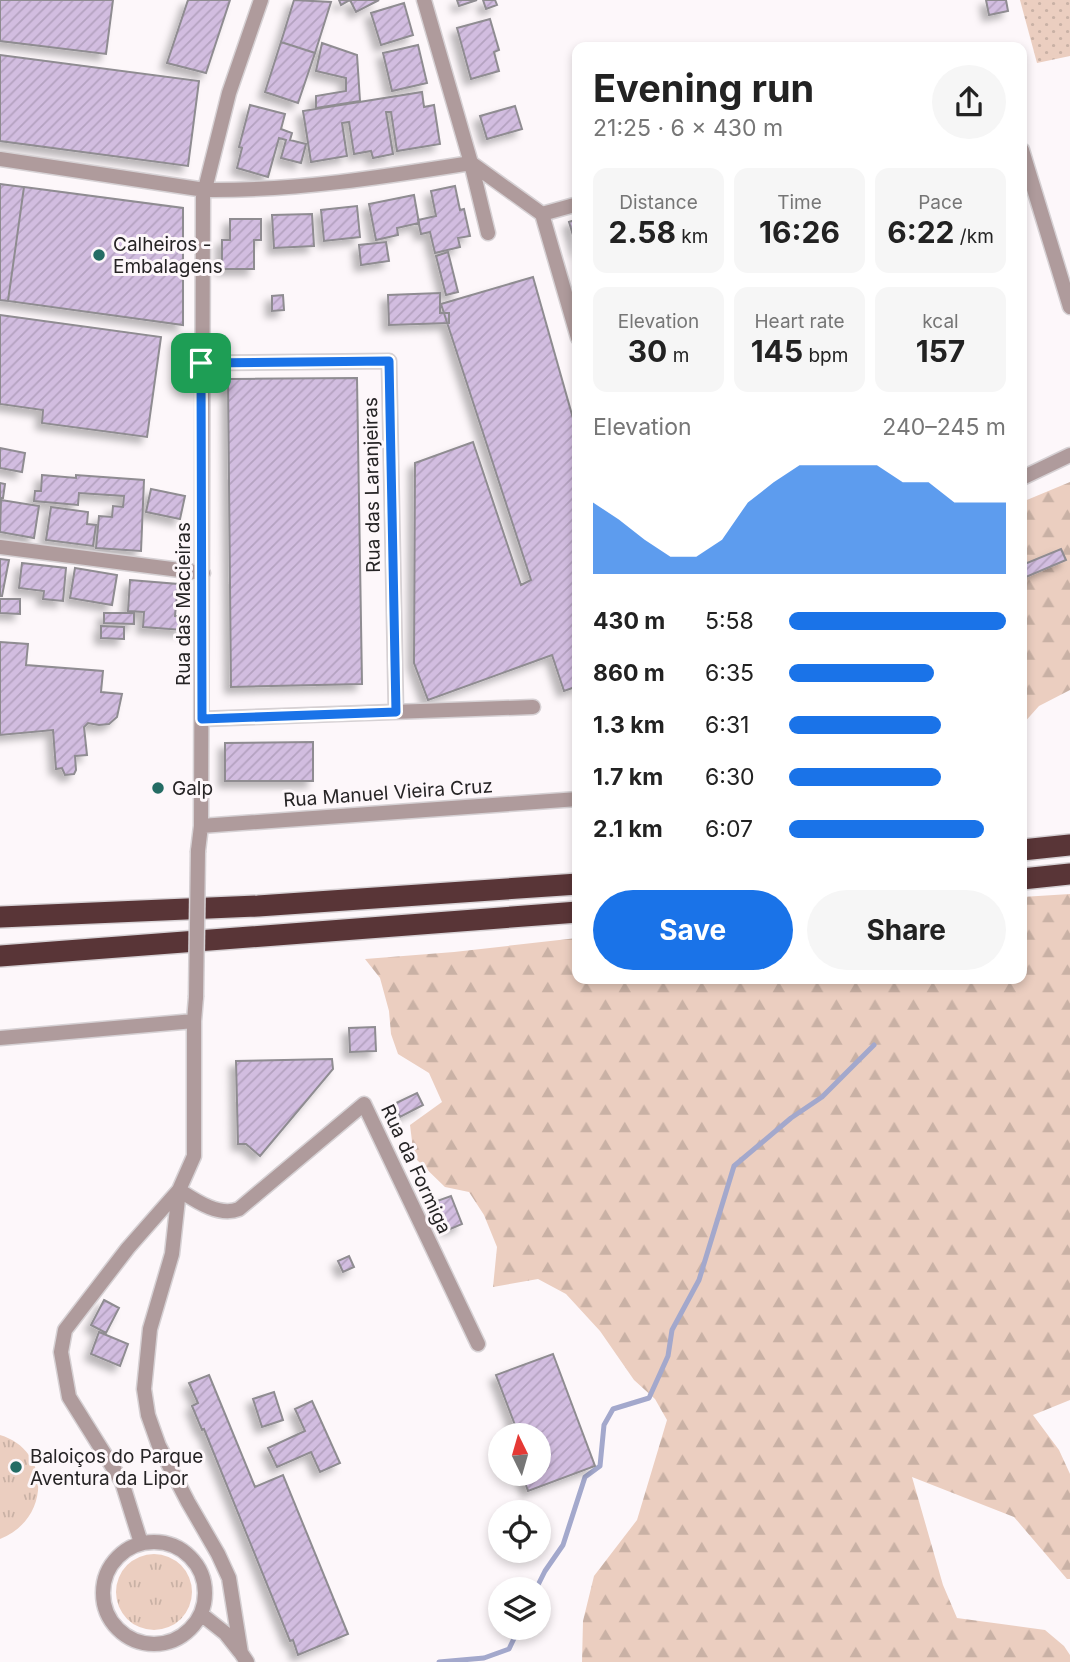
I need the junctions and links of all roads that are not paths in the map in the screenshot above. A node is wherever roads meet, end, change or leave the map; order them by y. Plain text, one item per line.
1 (261, 0) edge
2 (424, 0) edge
3 (0, 159) edge
4 (471, 163) junction
5 (1027, 166) edge
6 (205, 190) junction
7 (572, 206) edge
8 (542, 214) junction
9 (488, 233) dead end
10 (1070, 307) edge
11 (572, 317) edge
12 (201, 363) junction
13 (1070, 455) edge
14 (1027, 476) edge
15 (0, 547) edge
16 (204, 573) junction
17 (533, 707) dead end
18 (396, 712) junction
19 (202, 719) junction
20 (572, 799) edge
21 (201, 826) junction
22 (1070, 845) edge
23 (1027, 849) edge
24 (1070, 874) edge
25 (1027, 878) edge
26 (572, 884) edge
27 (572, 912) edge
28 (0, 917) edge
29 (0, 956) edge
30 (194, 1021) junction
31 (0, 1038) edge
32 (179, 1190) junction
33 (478, 1343) dead end
34 (141, 1543) junction
35 (201, 1614) junction
36 (244, 1658) edge

1 - 6 street, Rua das Macieiras
2 - 4 street
3 - 6 street
4 - 6 street
4 - 8 street
4 - 9 street
5 - 10 street
6 - 12 street, Rua das Macieiras
7 - 8 street
8 - 11 street
12 - 16 street, Rua das Macieiras
12 - 18 street, Rua das Laranjeiras
13 - 14 street
15 - 16 street
16 - 19 street, Rua das Macieiras
17 - 18 street
18 - 19 street
19 - 21 street, Rua das Macieiras
20 - 21 street, Rua Manuel Vieira Cruz
21 - 30 street, Rua das Macieiras, bridge
22 - 23 highway
24 - 25 highway
26 - 28 highway
27 - 29 highway
30 - 31 street
30 - 32 street
32 - 33 street, Rua da Formiga
32 - 34 street
32 - 36 street
34 - 35 street
34 - 35 street
35 - 36 street

